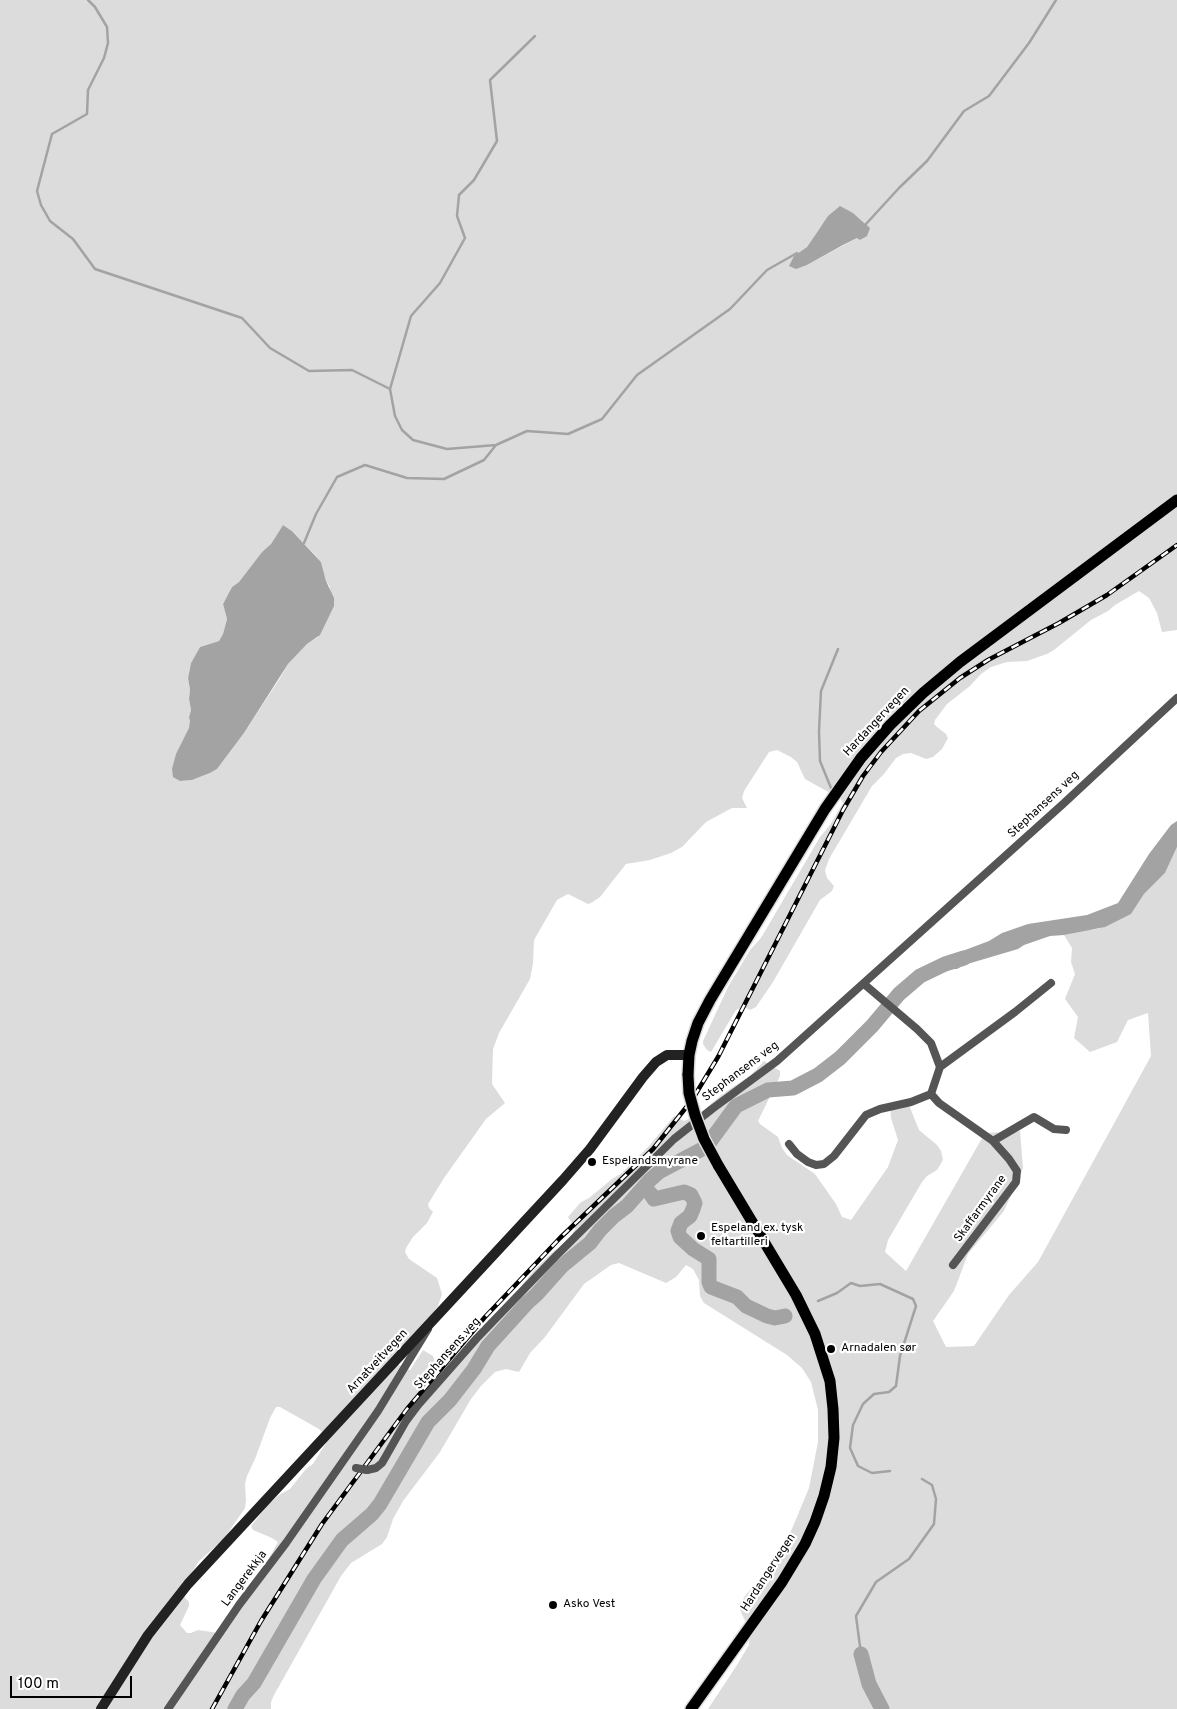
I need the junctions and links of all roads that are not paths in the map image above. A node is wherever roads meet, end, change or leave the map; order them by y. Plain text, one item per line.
1 (1177, 500) edge
2 (1177, 698) edge
3 (1051, 983) dead end
4 (864, 984) junction
5 (689, 1055) junction
6 (940, 1066) junction
7 (931, 1094) junction
8 (1066, 1130) dead end
9 (993, 1141) junction
10 (788, 1144) dead end
11 (953, 1265) dead end
12 (434, 1320) junction
13 (341, 1463) junction
14 (101, 1709) edge
15 (168, 1709) edge
16 (692, 1709) edge

1 - 5 main road, Hardangervegen
2 - 4 street, Stephansens veg
3 - 6 street
4 - 6 street
4 - 13 street, Stephansens veg, bridge
5 - 12 main road, Arnatveitvegen
5 - 16 main road, Hardangervegen, bridge
6 - 7 street
7 - 9 street, Skaffarmyrane
7 - 10 street
8 - 9 street
9 - 11 street, Skaffarmyrane
12 - 13 street, Langerekkja
12 - 14 main road, Arnatveitvegen
13 - 15 street, Langerekkja

